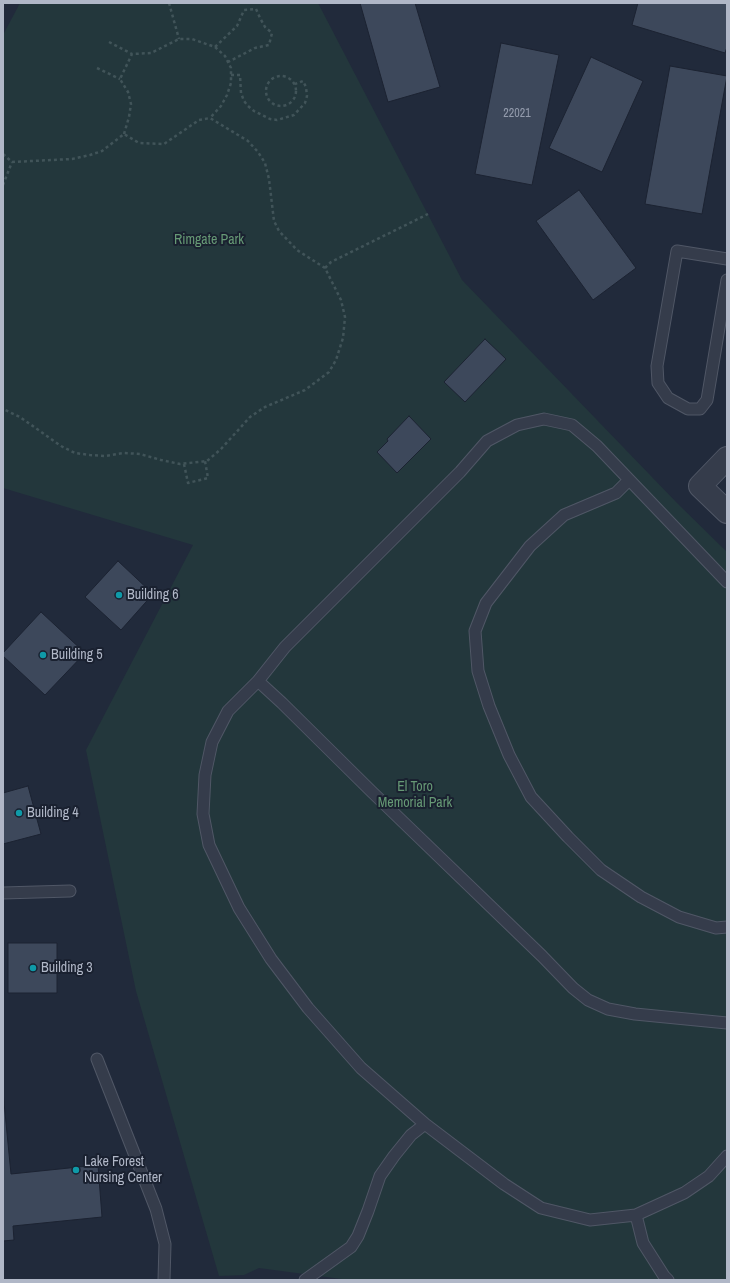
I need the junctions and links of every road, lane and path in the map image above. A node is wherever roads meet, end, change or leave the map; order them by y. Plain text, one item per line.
1 (169, 3) edge
2 (179, 39) junction
3 (108, 42) dead end
4 (215, 47) junction
5 (132, 54) junction
6 (228, 62) junction
7 (97, 68) dead end
8 (231, 75) junction
9 (120, 79) junction
10 (295, 84) junction
11 (210, 118) junction
12 (124, 134) junction
13 (3, 154) edge
14 (12, 162) junction
15 (3, 185) edge
16 (428, 214) dead end
17 (727, 259) edge
18 (325, 268) junction
19 (727, 280) edge
20 (3, 409) edge
21 (727, 458) edge
22 (204, 461) junction
23 (184, 464) junction
24 (629, 480) junction
25 (727, 512) edge
26 (727, 582) edge
27 (258, 681) junction
28 (70, 891) dead end
29 (3, 893) edge
30 (727, 927) edge
31 (727, 1023) edge
32 (97, 1059) dead end
33 (426, 1124) junction
34 (727, 1156) edge
35 (636, 1215) junction
36 (164, 1280) edge
37 (305, 1280) edge
38 (668, 1280) edge

1 - 2 path
2 - 4 path
2 - 5 path
3 - 5 path
4 - 6 path
4 - 6 path
5 - 9 path
6 - 8 path
7 - 9 path
8 - 10 path
8 - 11 path
9 - 12 path
10 - 10 path
11 - 12 path
11 - 18 path
12 - 14 path
13 - 14 path
14 - 15 path
16 - 18 path
17 - 19 lane
18 - 22 path
20 - 23 path
21 - 25 street
22 - 23 path
22 - 23 path
24 - 26 lane
24 - 27 lane
24 - 30 lane
27 - 31 lane
27 - 33 lane
28 - 29 lane
32 - 36 lane
33 - 35 lane
33 - 37 lane
34 - 35 lane
35 - 38 lane

